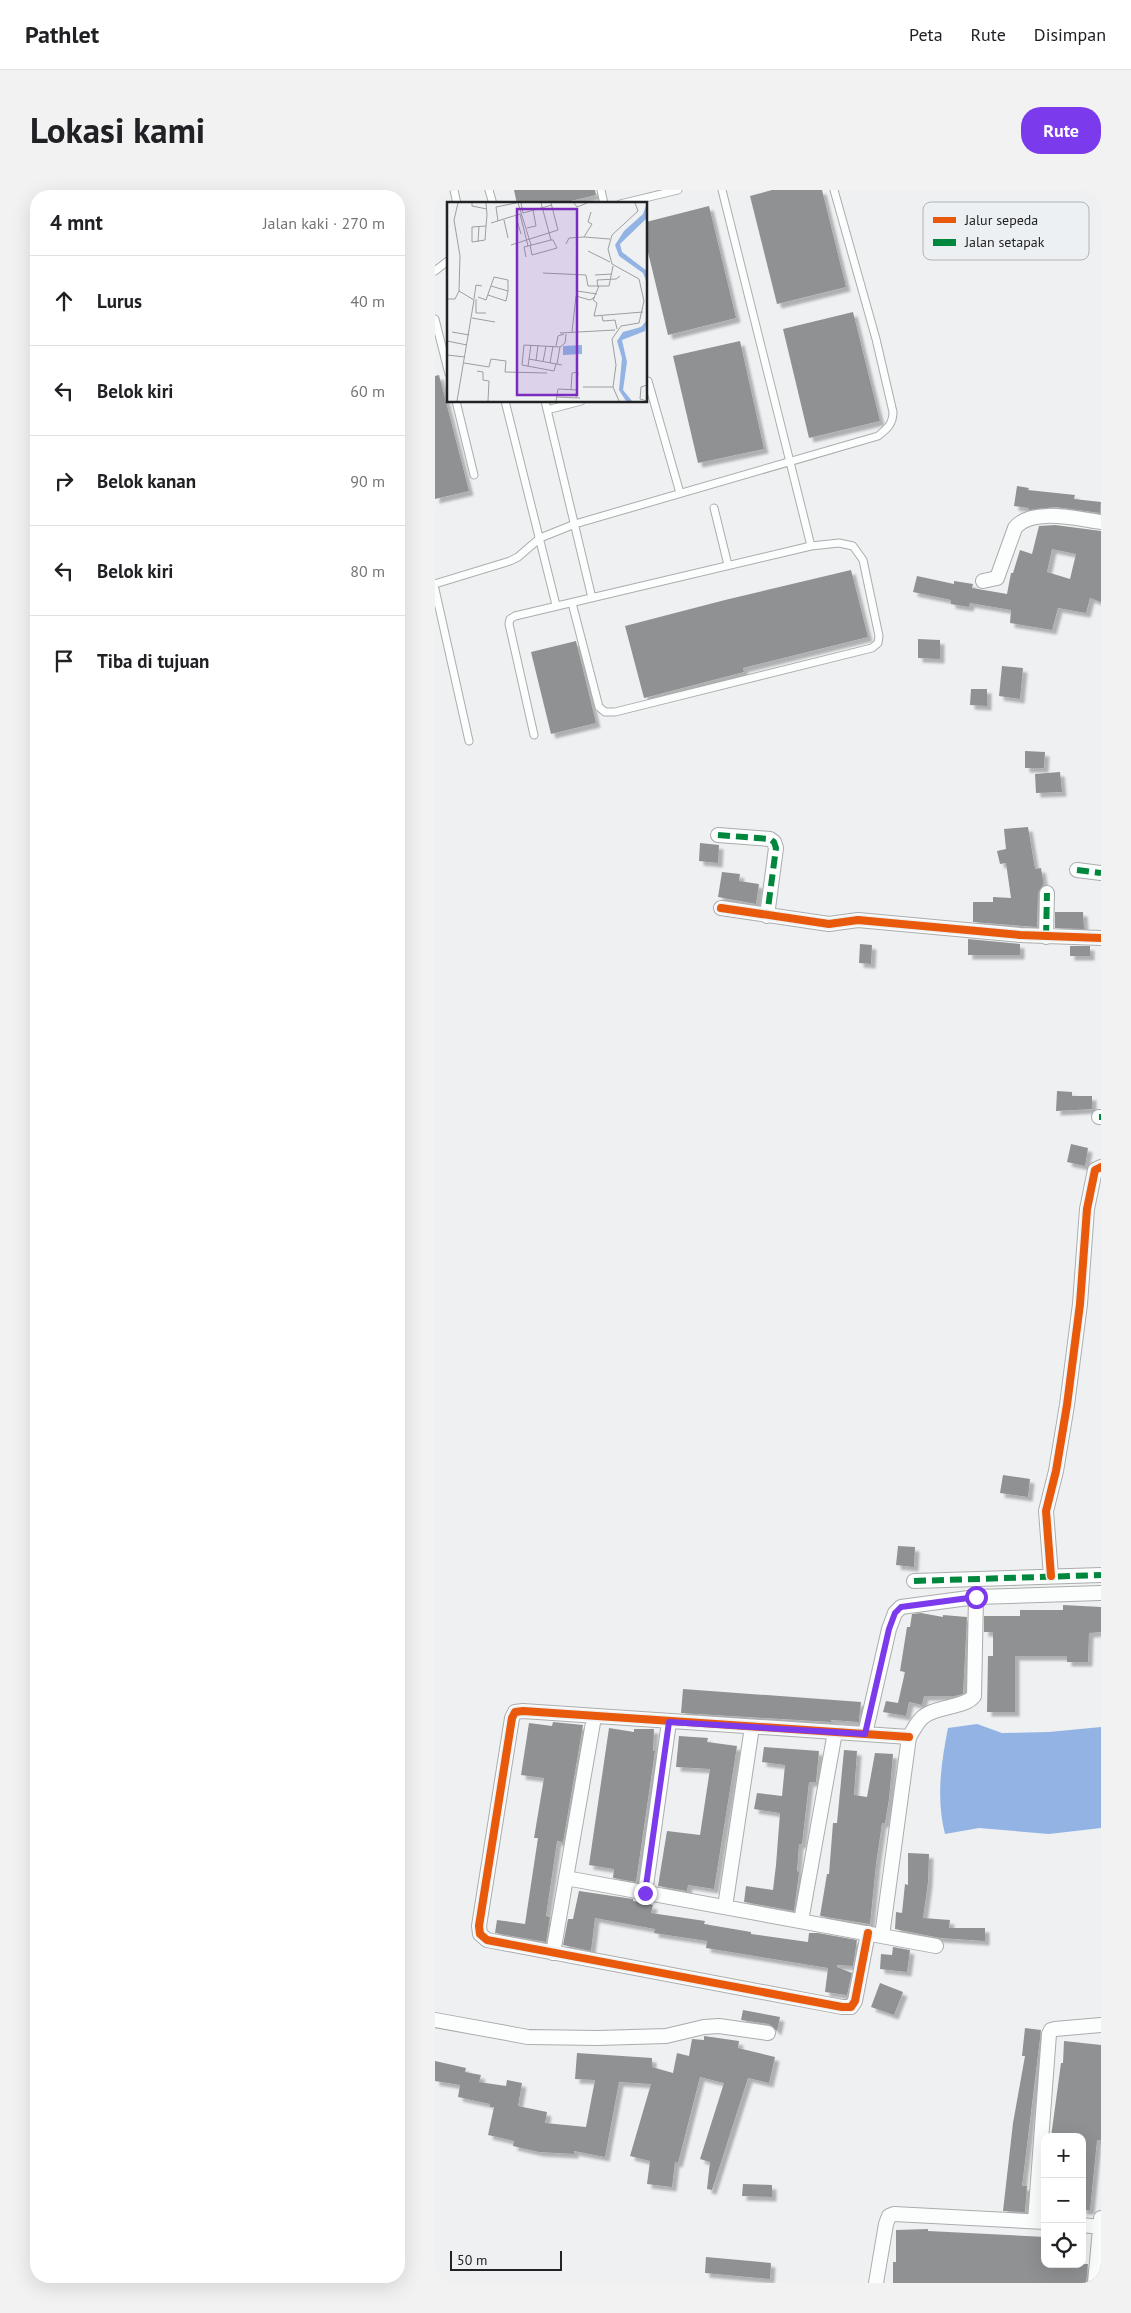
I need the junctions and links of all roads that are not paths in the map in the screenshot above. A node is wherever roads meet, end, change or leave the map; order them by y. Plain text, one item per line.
1 (677, 190) edge
2 (722, 190) edge
3 (834, 190) edge
4 (628, 202) edge
5 (447, 262) edge
6 (435, 271) edge
7 (435, 320) edge
8 (447, 366) edge
9 (647, 379) edge
10 (456, 402) edge
11 (505, 402) edge
12 (545, 402) edge
13 (577, 402) edge
14 (547, 410) junction
15 (790, 460) junction
16 (474, 475) dead end
17 (680, 493) junction
18 (714, 508) dead end
19 (1101, 522) edge
20 (575, 524) junction
21 (540, 538) junction
22 (811, 546) junction
23 (728, 565) junction
24 (983, 581) dead end
25 (435, 584) edge
26 (435, 590) edge
27 (592, 598) junction
28 (572, 603) junction
29 (556, 605) junction
30 (534, 735) dead end
31 (469, 740) dead end
32 (718, 835) dead end
33 (1077, 870) dead end
34 (1101, 873) edge
35 (1047, 893) dead end
36 (721, 908) dead end
37 (767, 916) junction
38 (1046, 937) junction
39 (1101, 938) edge
40 (1101, 1167) edge
41 (1101, 1575) edge
42 (1051, 1576) junction
43 (914, 1581) dead end
44 (1101, 1593) edge
45 (976, 1597) junction
46 (594, 1717) junction
47 (669, 1722) junction
48 (752, 1727) junction
49 (835, 1732) junction
50 (865, 1734) junction
51 (909, 1737) junction
52 (566, 1878) junction
53 (645, 1893) junction
54 (725, 1907) junction
55 (801, 1921) junction
56 (868, 1933) junction
57 (882, 1936) junction
58 (936, 1946) dead end
59 (553, 1953) junction
60 (435, 2020) edge
61 (1101, 2025) edge
62 (768, 2033) dead end
63 (1040, 2222) edge
64 (1101, 2223) edge
65 (1086, 2225) edge
66 (876, 2283) edge
67 (1095, 2283) edge

1 - 4 lane
2 - 15 lane
3 - 15 lane
5 - 6 lane
7 - 8 lane
9 - 17 lane
10 - 16 lane
11 - 21 lane
12 - 14 lane
13 - 14 lane
14 - 20 lane
15 - 17 lane
15 - 22 lane
17 - 20 lane
18 - 23 lane
19 - 24 street
20 - 21 lane
20 - 27 lane
21 - 25 lane
21 - 29 lane
22 - 23 lane
22 - 28 lane
23 - 27 lane
26 - 31 lane
27 - 28 lane
28 - 29 lane
29 - 30 lane
32 - 37 street
33 - 34 street
35 - 38 street
36 - 37 street
37 - 38 street
38 - 39 street
40 - 42 street
41 - 42 street
42 - 43 street
44 - 45 street
45 - 50 street
45 - 51 street
46 - 47 street
46 - 52 street
46 - 59 street
47 - 48 street
47 - 53 street
48 - 49 street
48 - 54 street
49 - 50 street
49 - 55 street
50 - 51 street
51 - 57 street
52 - 53 street
52 - 59 street
53 - 54 street
54 - 55 street
55 - 56 street
56 - 57 street
56 - 59 street
57 - 58 street
60 - 62 street
61 - 63 street
63 - 66 street
64 - 65 street
64 - 67 street

